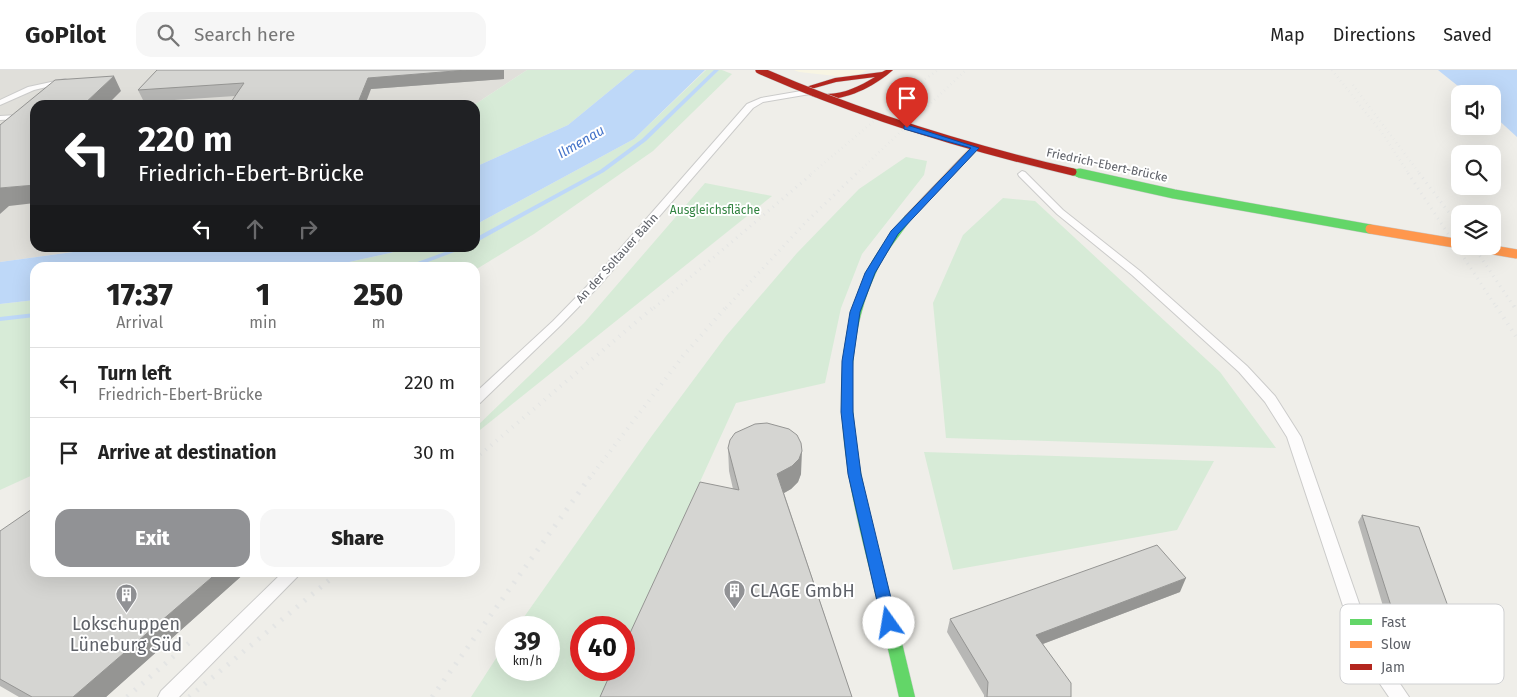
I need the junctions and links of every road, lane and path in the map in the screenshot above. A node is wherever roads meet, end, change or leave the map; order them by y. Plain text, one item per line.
1 (758, 70) edge
2 (887, 72) edge
3 (76, 80) edge
4 (807, 92) joint
5 (0, 103) edge
6 (30, 116) edge
7 (0, 118) edge
8 (976, 148) junction
9 (1022, 174) dead end
10 (1451, 242) edge
11 (1501, 251) edge
12 (1517, 254) edge
13 (480, 395) edge
14 (289, 577) edge
15 (1351, 604) edge
16 (1391, 684) edge
17 (167, 697) edge
18 (907, 697) edge
19 (1400, 697) edge

1 - 8 main road, Friedrich-Ebert-Brücke, bridge
2 - 4 main road, An der Soltauer Bahn
3 - 5 lane
4 - 13 lane, An der Soltauer Bahn
6 - 7 lane
8 - 10 main road, Friedrich-Ebert-Brücke, bridge
8 - 18 main road
9 - 15 lane
11 - 12 main road, bridge
14 - 17 lane
16 - 19 lane

